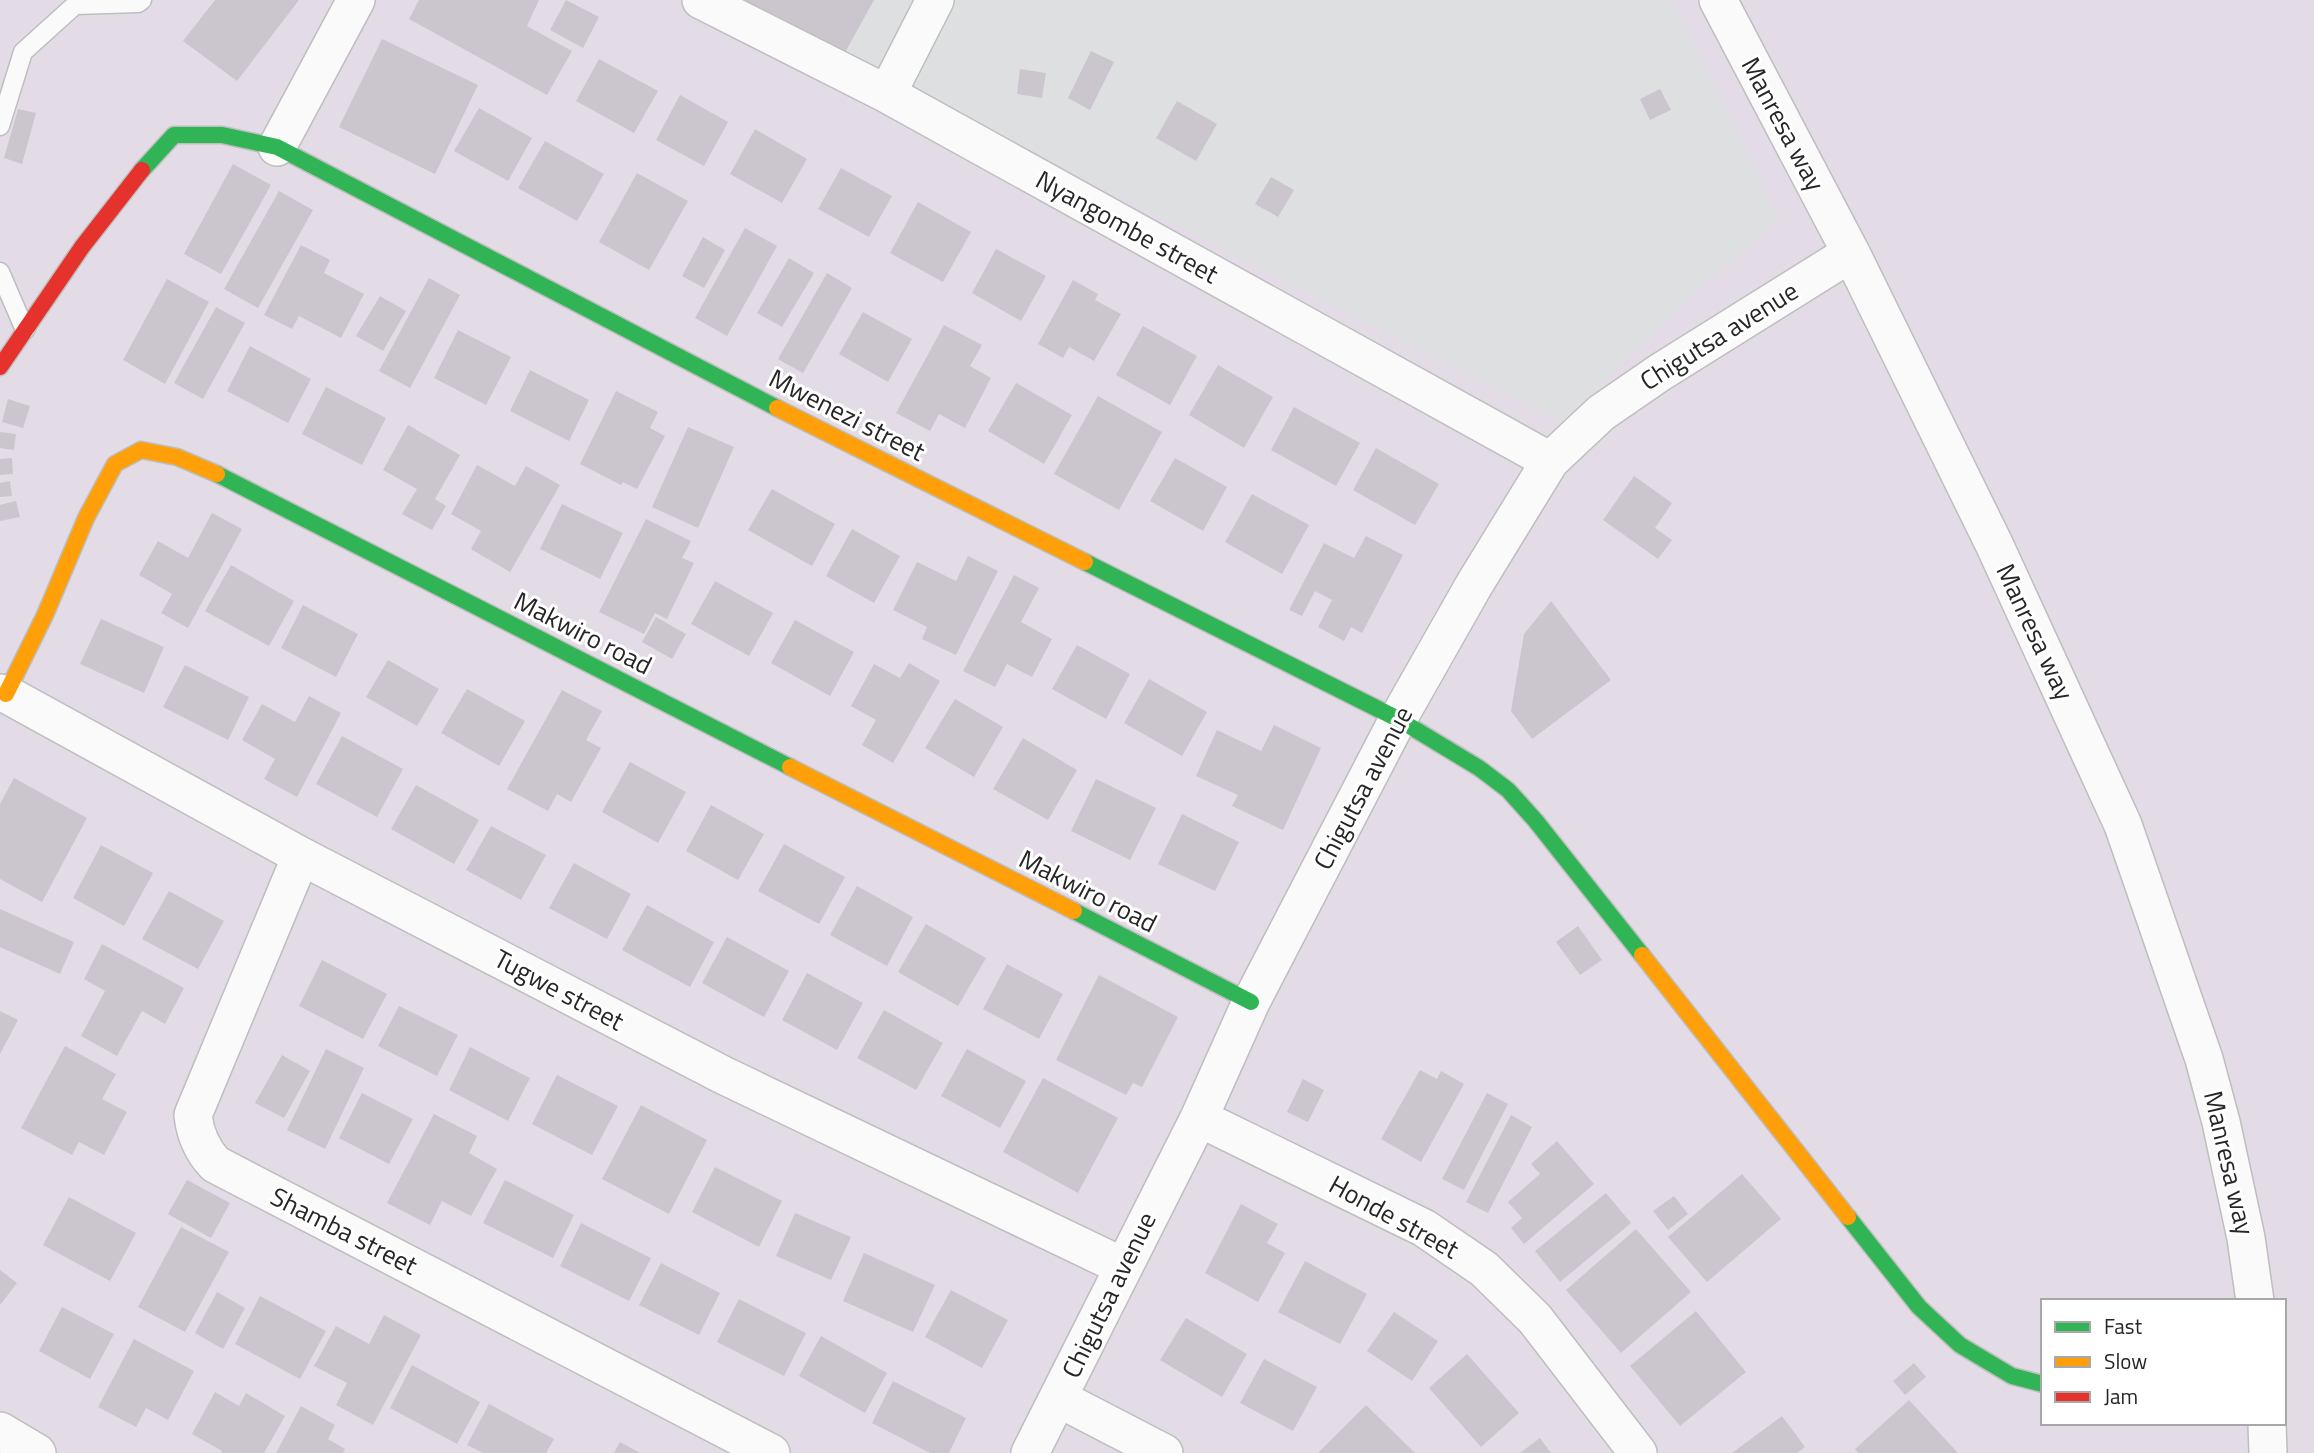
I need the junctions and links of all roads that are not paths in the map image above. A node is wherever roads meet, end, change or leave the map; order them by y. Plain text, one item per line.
1 (142, 0) edge
2 (356, 0) edge
3 (701, 0) edge
4 (935, 0) edge
5 (1718, 0) edge
6 (887, 94) junction
7 (0, 126) edge
8 (278, 147) junction
9 (1851, 253) junction
10 (0, 272) edge
11 (25, 330) junction
12 (0, 367) edge
13 (1550, 461) junction
14 (3, 693) edge
15 (1398, 719) junction
16 (302, 856) junction
17 (1251, 1002) junction
18 (1199, 1118) junction
19 (1122, 1266) junction
20 (2255, 1299) edge
21 (2041, 1383) edge
22 (1058, 1398) junction
23 (2267, 1425) edge
24 (0, 1431) edge
25 (37, 1453) edge
26 (771, 1453) edge
27 (1030, 1453) edge
28 (1164, 1453) edge
29 (1638, 1453) edge
30 (2267, 1453) edge

1 - 7 lane
2 - 8 street
3 - 6 street, Nyangombe street
4 - 6 street
5 - 9 street, Manresa way
6 - 13 street, Nyangombe street
8 - 11 street, Mwenezi street
8 - 15 street, Mwenezi street
9 - 13 street, Chigutsa avenue
9 - 20 street, Manresa way
10 - 11 lane
11 - 12 street
13 - 15 street, Chigutsa avenue
14 - 16 street, Tugwe street
14 - 17 street, Makwiro road
15 - 17 street, Chigutsa avenue
15 - 21 street, Mwenezi street
16 - 19 street, Tugwe street
16 - 26 street, Shamba street
17 - 18 street, Chigutsa avenue
18 - 19 street, Chigutsa avenue
18 - 29 street, Honde street
19 - 22 street, Chigutsa avenue
22 - 27 street, Chigutsa avenue
22 - 28 street
23 - 30 street
24 - 25 street

